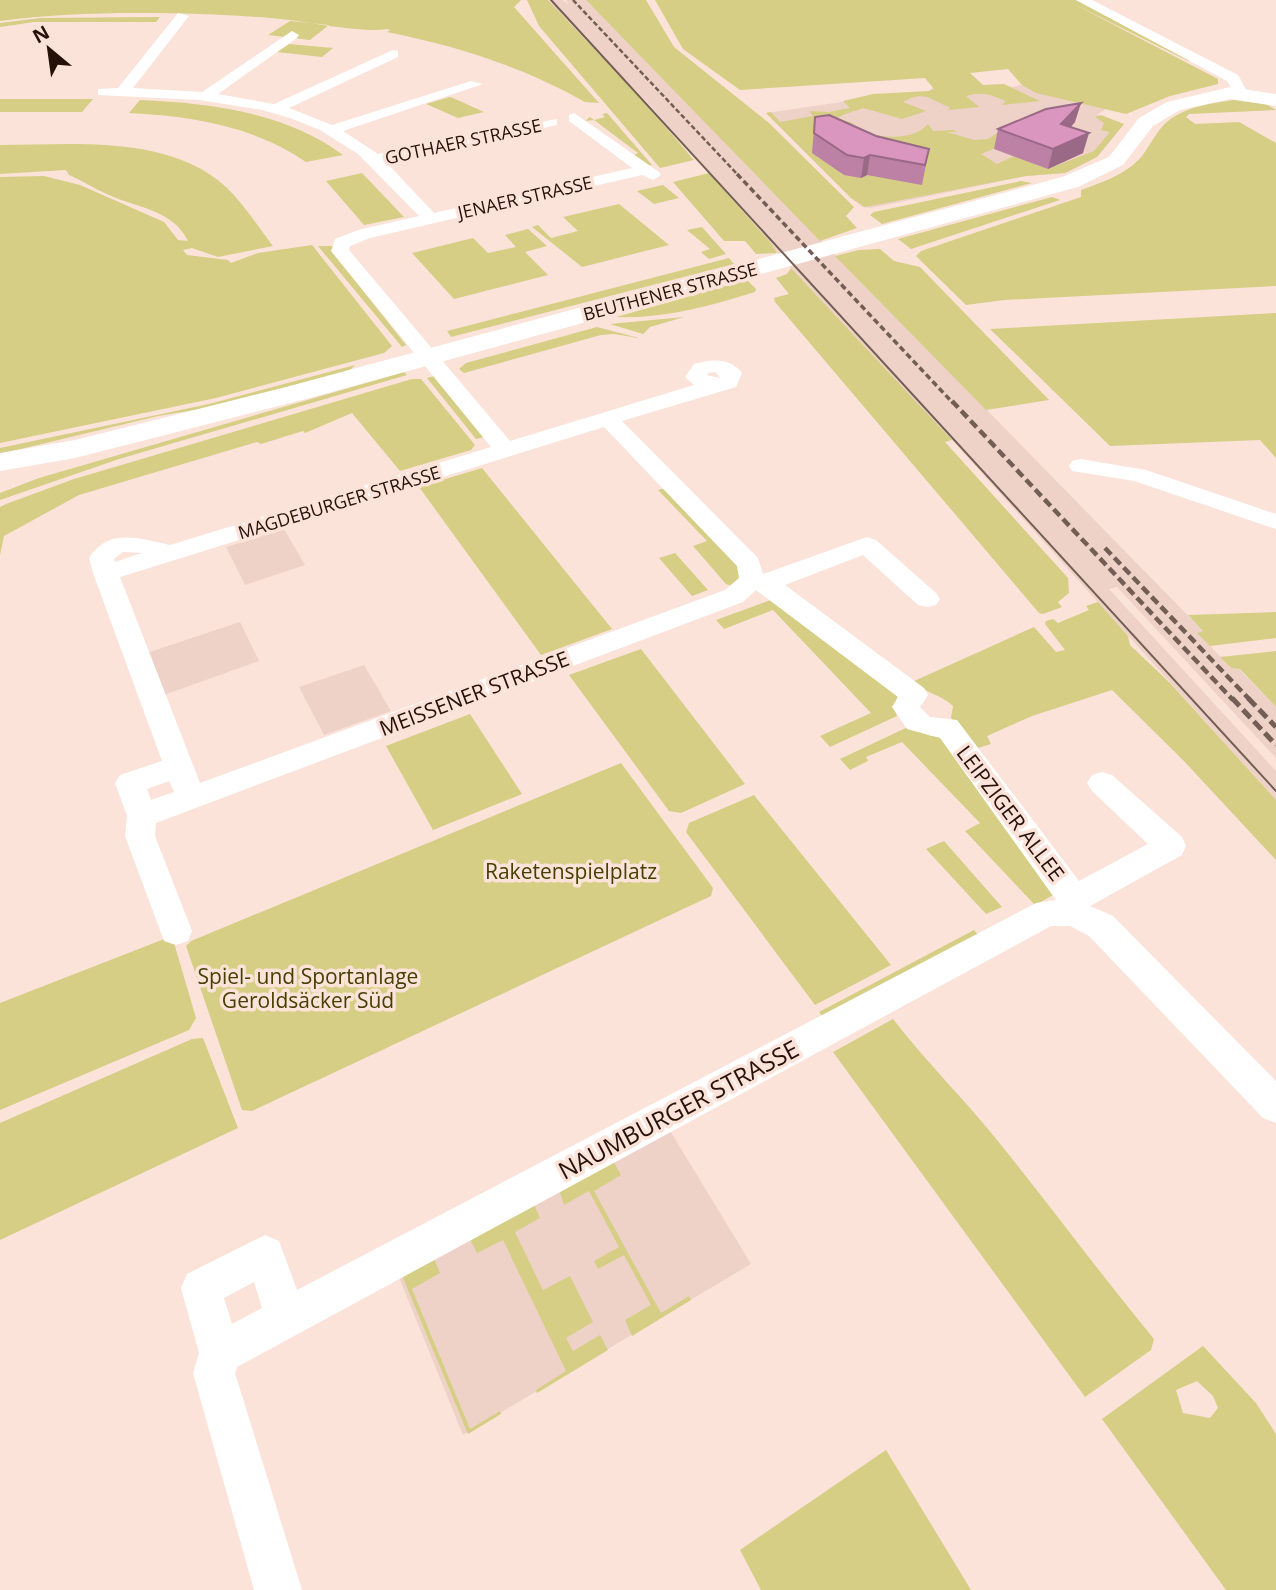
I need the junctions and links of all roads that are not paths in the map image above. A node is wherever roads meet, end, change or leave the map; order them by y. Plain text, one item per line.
1 (1082, 0) edge
2 (183, 16) dead end
3 (292, 35) dead end
4 (393, 54) dead end
5 (476, 84) dead end
6 (103, 92) dead end
7 (122, 92) junction
8 (1241, 93) junction
9 (204, 97) junction
10 (1276, 100) edge
11 (274, 110) junction
12 (599, 113) dead end
13 (563, 120) junction
14 (331, 130) junction
15 (373, 160) junction
16 (430, 218) junction
17 (427, 357) junction
18 (714, 386) dead end
19 (608, 419) junction
20 (75, 449) junction
21 (506, 450) junction
22 (0, 463) edge
23 (1080, 467) dead end
24 (0, 483) edge
25 (1276, 522) edge
26 (759, 582) junction
27 (927, 599) dead end
28 (179, 766) junction
29 (1102, 783) dead end
30 (191, 798) junction
31 (142, 816) junction
32 (1074, 906) junction
33 (176, 931) dead end
34 (1276, 1106) edge
35 (286, 1318) junction
36 (220, 1353) junction
37 (278, 1590) edge

1 - 8 street
2 - 7 street
3 - 9 street
4 - 11 street
5 - 14 street
6 - 7 street
7 - 9 street
8 - 10 main road, BEUTHENER STRASSE
8 - 17 main road, BEUTHENER STRASSE
9 - 11 street
11 - 14 street
12 - 13 street, GOTHAER STRASSE
13 - 15 street, GOTHAER STRASSE
13 - 16 street, JENAER STRASSE
14 - 15 street
15 - 16 street
16 - 17 street, JENAER STRASSE
17 - 20 main road, BEUTHENER STRASSE
17 - 21 street
18 - 19 street, MAGDEBURGER STRASSE
19 - 21 street, MAGDEBURGER STRASSE
19 - 26 street, LEIPZIGER ALLEE
20 - 22 main road, BEUTHENER STRASSE
20 - 24 main road, BEUTHENER STRASSE
21 - 28 street, MAGDEBURGER STRASSE
23 - 25 street
26 - 27 street, MEISSENER STRASSE
26 - 30 street, MEISSENER STRASSE
26 - 32 street, LEIPZIGER ALLEE
28 - 30 street
28 - 31 street
29 - 32 street, NAUMBURGER STRASSE
30 - 31 street, MEISSENER STRASSE
31 - 33 street
32 - 34 street, LEIPZIGER ALLEE
32 - 35 street, NAUMBURGER STRASSE
35 - 36 street, NAUMBURGER STRASSE
35 - 36 street
36 - 37 street

